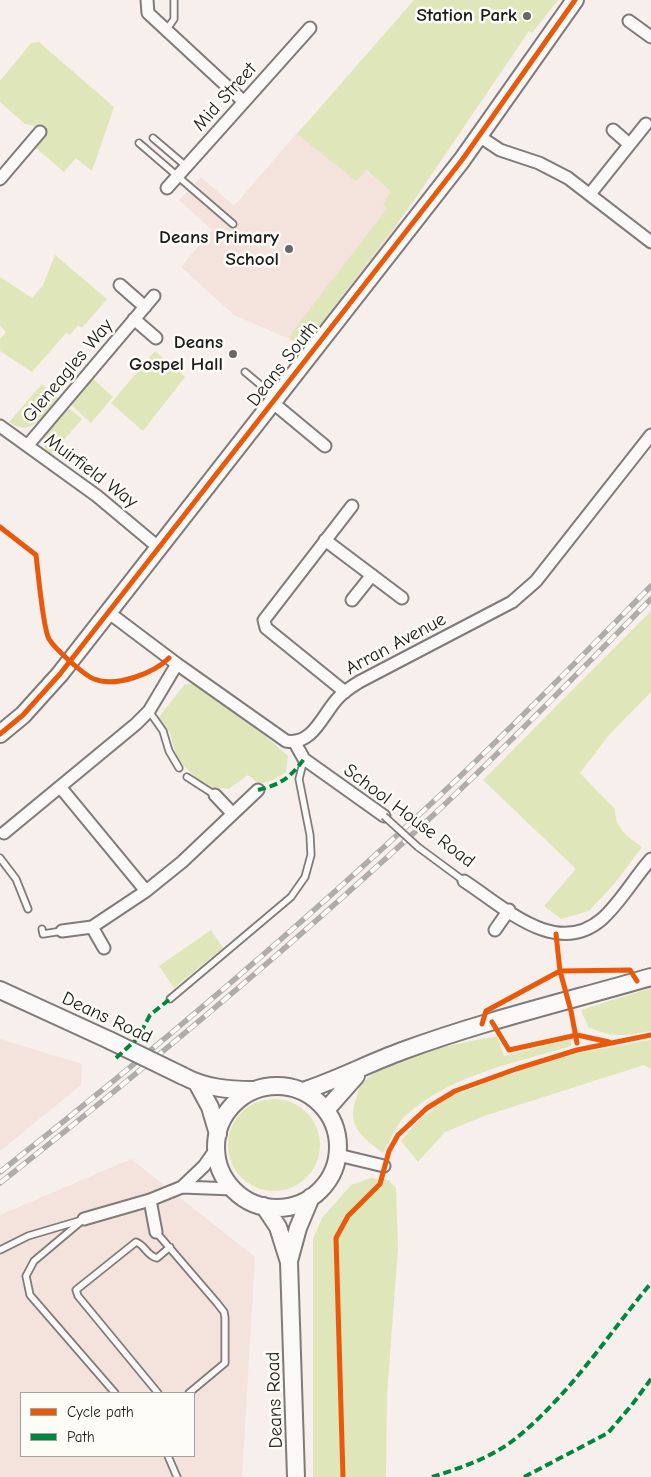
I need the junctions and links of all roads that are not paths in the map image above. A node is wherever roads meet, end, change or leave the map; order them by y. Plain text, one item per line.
1 (146, 0) edge
2 (174, 0) edge
3 (575, 0) edge
4 (629, 21) dead end
5 (310, 28) dead end
6 (166, 29) junction
7 (651, 37) edge
8 (244, 102) junction
9 (646, 124) dead end
10 (612, 130) dead end
11 (40, 132) dead end
12 (479, 136) junction
13 (153, 138) dead end
14 (139, 143) dead end
15 (629, 144) junction
16 (187, 167) junction
17 (178, 177) junction
18 (0, 179) edge
19 (167, 188) dead end
20 (590, 194) junction
21 (233, 224) dead end
22 (651, 242) edge
23 (120, 285) dead end
24 (154, 296) dead end
25 (145, 307) junction
26 (134, 319) junction
27 (156, 338) dead end
28 (246, 372) dead end
29 (273, 400) junction
30 (0, 426) edge
31 (651, 435) edge
32 (28, 445) junction
33 (325, 446) dead end
34 (352, 506) dead end
35 (325, 540) junction
36 (158, 547) junction
37 (372, 575) junction
38 (402, 598) dead end
39 (352, 600) dead end
40 (108, 612) junction
41 (177, 664) junction
42 (345, 692) junction
43 (149, 711) junction
44 (0, 734) edge
45 (295, 743) junction
46 (304, 759) junction
47 (179, 768) dead end
48 (187, 777) dead end
49 (61, 788) junction
50 (258, 790) dead end
51 (215, 795) joint
52 (232, 813) junction
53 (384, 816) joint
54 (2, 835) edge
55 (0, 858) edge
56 (651, 860) edge
57 (464, 881) joint
58 (146, 890) junction
59 (28, 909) dead end
60 (509, 910) junction
61 (92, 927) junction
62 (42, 929) dead end
63 (495, 930) dead end
64 (62, 931) joint
65 (104, 948) dead end
66 (651, 977) edge
67 (0, 990) edge
68 (170, 999) dead end
69 (364, 1067) junction
70 (190, 1080) junction
71 (254, 1090) junction
72 (303, 1091) junction
73 (326, 1110) junction
74 (217, 1141) junction
75 (338, 1155) junction
76 (384, 1166) dead end
77 (182, 1187) junction
78 (233, 1189) junction
79 (311, 1198) junction
80 (150, 1200) junction
81 (264, 1206) junction
82 (84, 1219) junction
83 (156, 1232) joint
84 (170, 1247) junction
85 (0, 1250) edge
86 (289, 1262) junction
87 (114, 1392) edge
88 (157, 1392) edge
89 (190, 1392) edge
90 (168, 1457) edge
91 (176, 1477) edge
92 (296, 1477) edge

1 - 6 street
2 - 6 lane
3 - 12 street, Deans South
4 - 7 street
5 - 8 street, Mid Street
6 - 8 street
8 - 16 street, Mid Street
9 - 15 street
10 - 15 street
11 - 18 street
12 - 20 street
12 - 29 street, Deans South
13 - 16 lane
14 - 17 lane
15 - 20 street
16 - 17 street, Mid Street
17 - 19 street, Mid Street
17 - 21 lane
20 - 22 street
23 - 25 street
24 - 25 street, Gleneagles Way
25 - 26 street, Gleneagles Way
26 - 27 street, Gleneagles Way
26 - 32 street, Gleneagles Way
28 - 29 lane
29 - 33 street, Deans South
29 - 36 street, Deans South
30 - 32 street, Muirfield Way
31 - 42 street, Arran Avenue
32 - 36 street, Muirfield Way
34 - 35 street
35 - 37 street
35 - 42 street
36 - 40 street, Deans South
37 - 38 street
37 - 39 street
40 - 41 street
40 - 44 street, Deans South
41 - 43 street
41 - 45 street
42 - 45 street, Arran Avenue
43 - 47 lane
43 - 49 street
45 - 46 street, School House Road
46 - 53 street, School House Road
46 - 68 lane
48 - 51 lane
49 - 54 street
49 - 58 street
50 - 52 street
51 - 52 street
52 - 58 street
53 - 57 lane, School House Road, bridge
55 - 59 lane
56 - 60 street, School House Road
57 - 60 street, School House Road
58 - 61 street
60 - 63 street
61 - 64 street
61 - 65 street
62 - 64 lane
66 - 69 street
67 - 70 street, Deans Road, bridge
69 - 72 street
69 - 73 street
70 - 71 street, Deans Road
70 - 74 street
71 - 72 street
71 - 74 street
72 - 73 street
73 - 75 street
74 - 77 street
74 - 78 street
75 - 76 street
75 - 79 street
77 - 78 street
77 - 80 street
78 - 81 street
79 - 81 street
79 - 86 street, Deans Road
80 - 82 street
80 - 83 street
81 - 86 street, Deans Road
82 - 85 lane
82 - 87 lane
83 - 84 lane
84 - 88 lane
84 - 89 lane
86 - 92 street, Deans Road
90 - 91 lane

